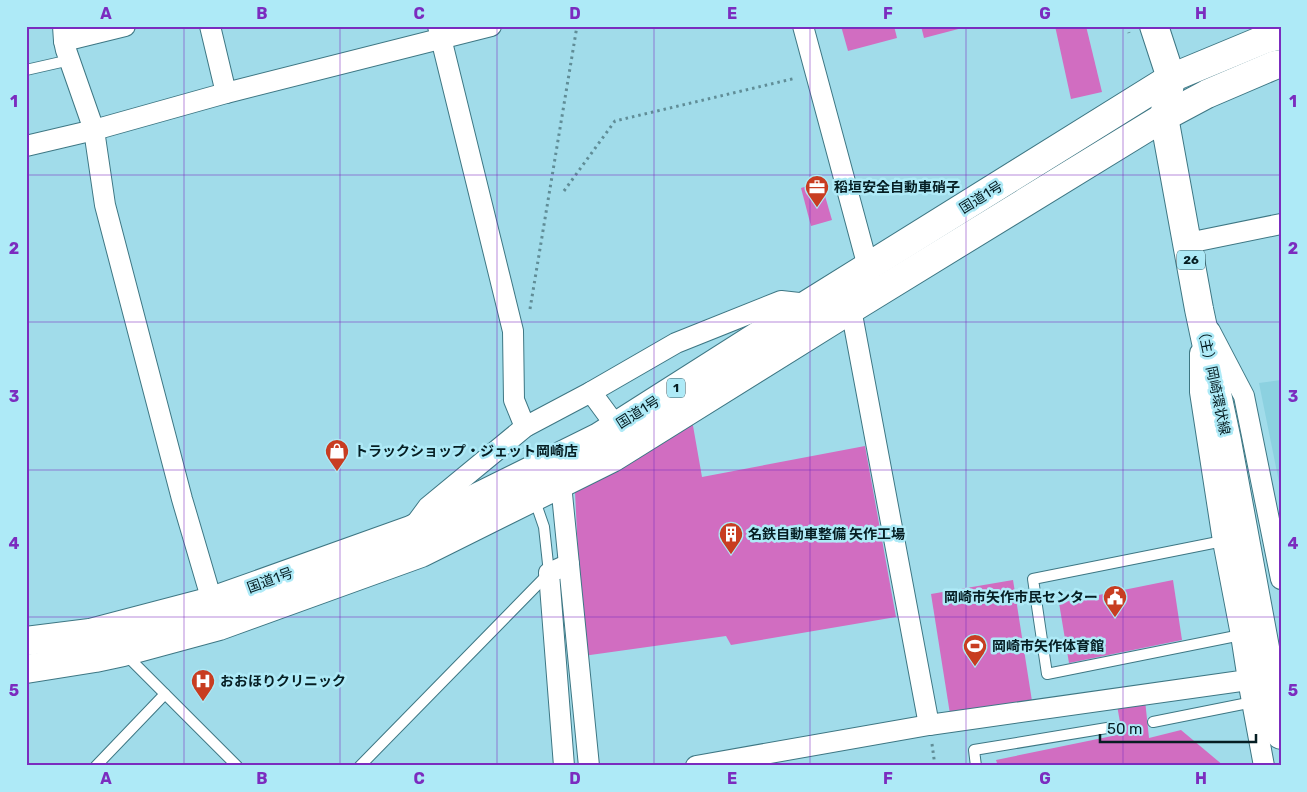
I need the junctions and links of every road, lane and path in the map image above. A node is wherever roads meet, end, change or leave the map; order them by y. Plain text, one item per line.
1 (125, 26) edge
2 (210, 26) edge
3 (491, 26) edge
4 (577, 26) edge
5 (803, 26) edge
6 (1154, 26) edge
7 (439, 33) edge
8 (64, 34) edge
9 (1281, 35) edge
10 (70, 60) junction
11 (1281, 64) edge
12 (26, 70) edge
13 (815, 73) junction
14 (1171, 78) junction
15 (226, 93) junction
16 (1164, 117) junction
17 (94, 130) junction
18 (26, 146) edge
19 (564, 191) dead end
20 (1281, 224) edge
21 (1188, 244) junction
22 (868, 267) junction
23 (808, 304) junction
24 (851, 309) junction
25 (1199, 309) junction
26 (529, 314) dead end
27 (591, 392) junction
28 (616, 426) junction
29 (525, 427) junction
30 (561, 484) junction
31 (534, 497) junction
32 (411, 530) junction
33 (1223, 541) junction
34 (569, 564) junction
35 (549, 573) junction
36 (1281, 579) edge
37 (212, 601) junction
38 (1241, 635) junction
39 (26, 641) edge
40 (123, 652) junction
41 (26, 669) edge
42 (1248, 680) junction
43 (165, 694) junction
44 (1253, 702) junction
45 (1153, 722) dead end
46 (928, 725) junction
47 (1113, 727) dead end
48 (1281, 735) edge
49 (96, 766) edge
50 (237, 766) edge
51 (360, 766) edge
52 (564, 766) edge
53 (589, 766) edge
54 (696, 766) edge
55 (976, 766) edge
56 (1264, 766) edge

1 - 8 street
2 - 15 street
3 - 7 street
4 - 26 path
5 - 13 street
6 - 14 main road, （主）岡崎環状線 / 26
7 - 15 street
7 - 29 street
8 - 10 street
9 - 14 main road, 国道1号 / 1
10 - 12 lane
10 - 17 street
11 - 16 main road, 国道1号 / 1
13 - 19 path
13 - 22 street
14 - 16 main road, （主）岡崎環状線 / 26
14 - 22 main road, 国道1号 / 1
15 - 17 street
16 - 21 main road, （主）岡崎環状線 / 26
16 - 24 main road, 国道1号 / 1
17 - 18 street
17 - 37 street
20 - 21 street
21 - 25 main road, （主）岡崎環状線 / 26
22 - 23 main road, 国道1号 / 1
23 - 27 street
23 - 28 main road, 国道1号 / 1
24 - 30 main road, 国道1号 / 1
24 - 46 street
25 - 33 street
25 - 36 street
25 - 48 main road, （主）岡崎環状線 / 26
27 - 28 street
27 - 29 street
28 - 32 main road, 国道1号 / 1
29 - 32 street
30 - 31 main road, 国道1号 / 1
30 - 34 street
31 - 35 lane
31 - 40 main road, 国道1号 / 1
32 - 37 main road, 国道1号 / 1
33 - 38 street
33 - 38 lane
34 - 35 street
34 - 53 street
35 - 51 lane
35 - 52 street
37 - 39 main road, 国道1号 / 1
38 - 42 street
40 - 41 main road, 国道1号 / 1
40 - 43 lane
42 - 44 street
42 - 46 street
43 - 49 lane
43 - 50 lane
44 - 45 lane
44 - 56 street
46 - 54 street
47 - 55 lane

